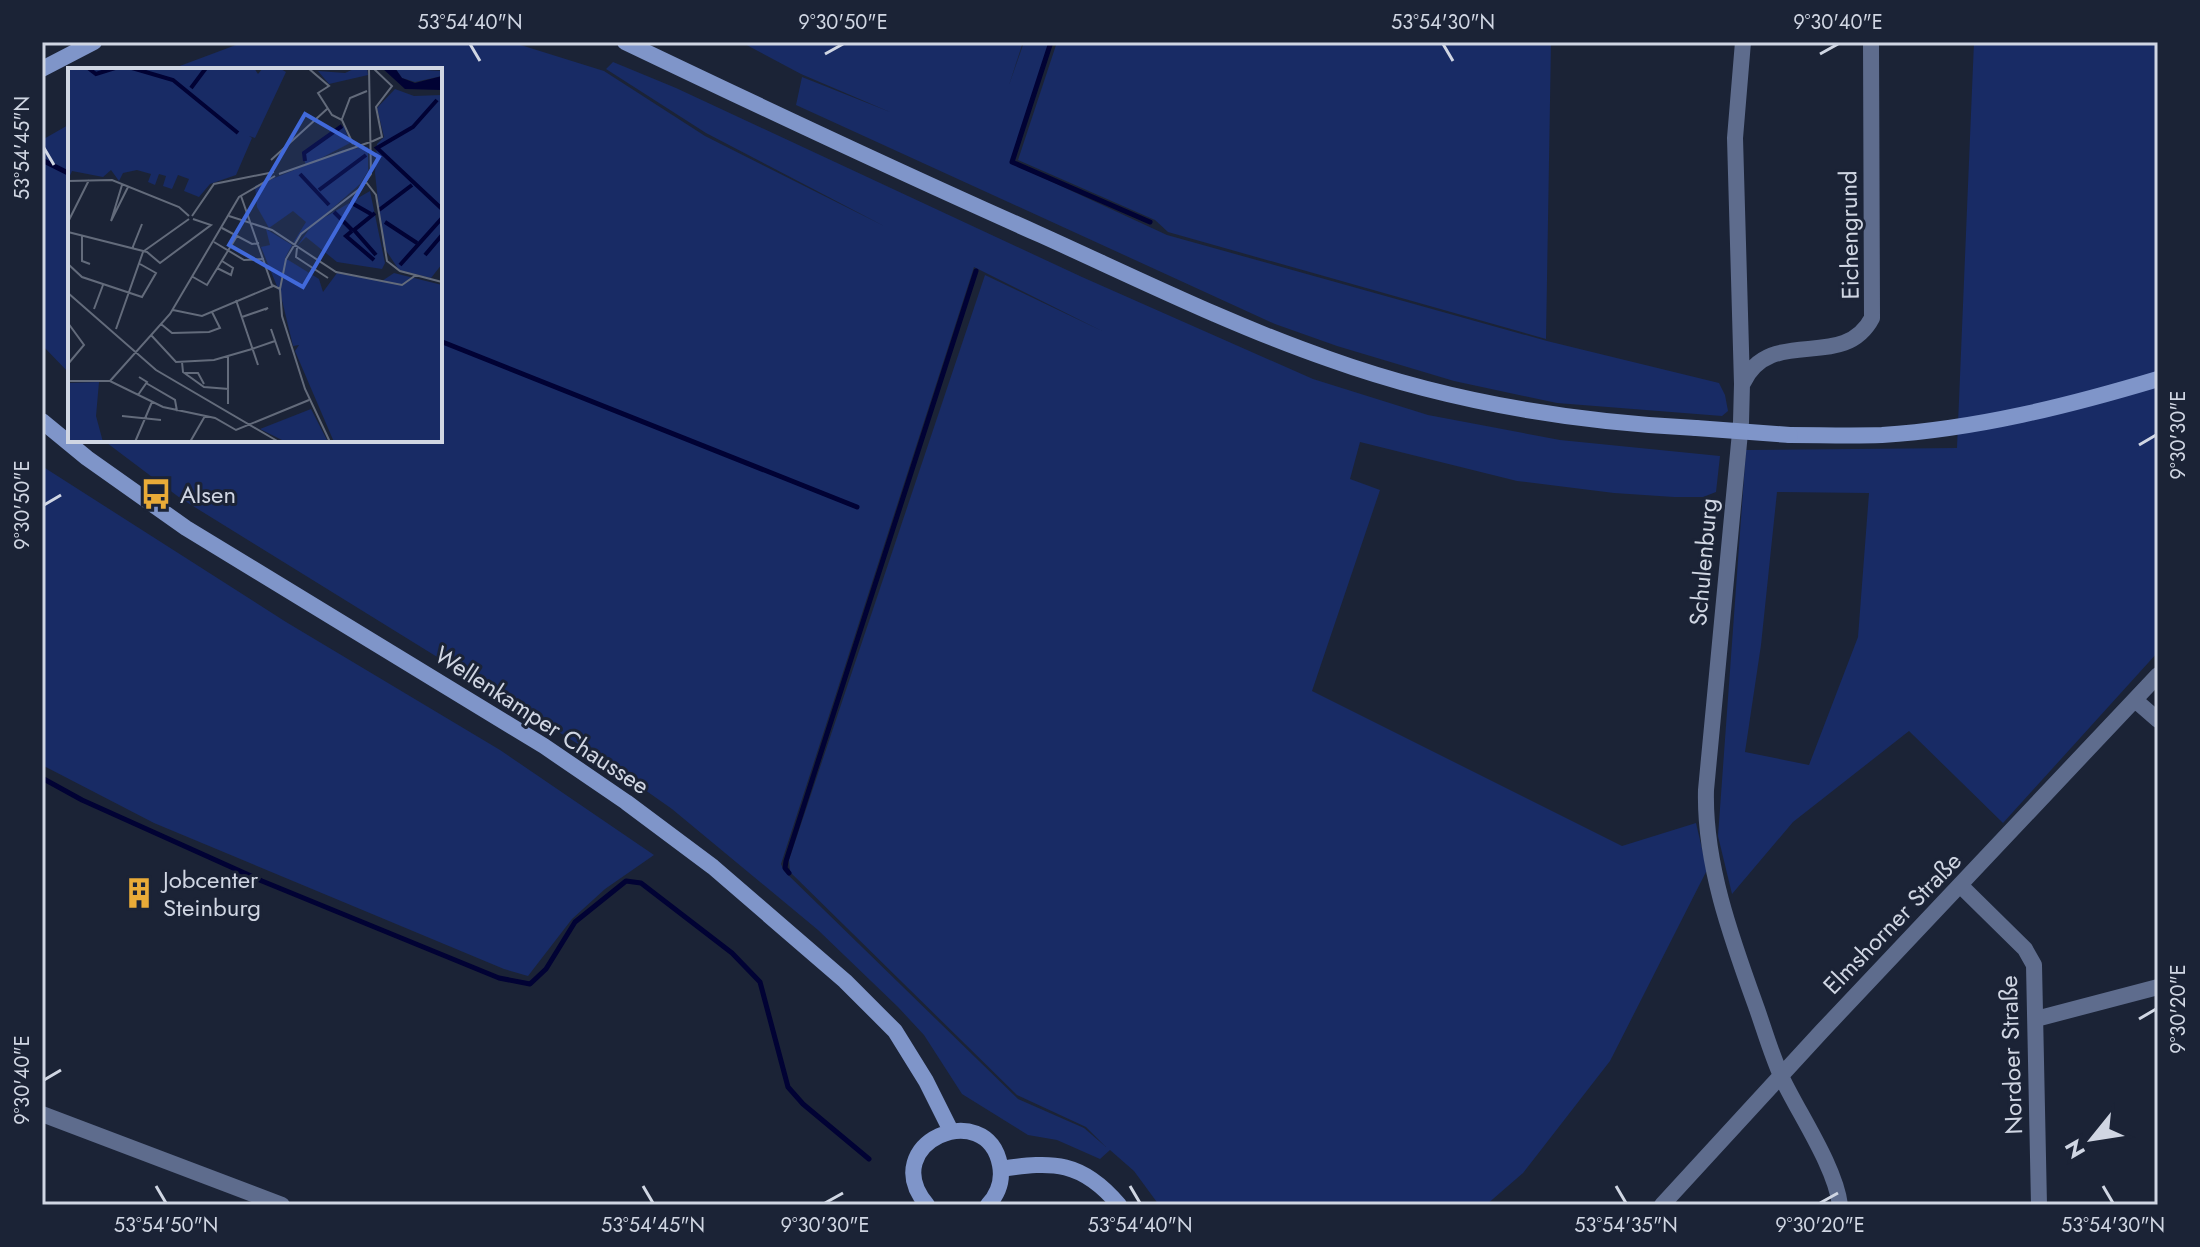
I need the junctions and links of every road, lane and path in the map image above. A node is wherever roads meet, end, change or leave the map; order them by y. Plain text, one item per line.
1 (94, 42) edge
2 (625, 42) edge
3 (1743, 42) edge
4 (1871, 42) edge
5 (42, 69) edge
6 (2158, 379) edge
7 (1742, 384) junction
8 (42, 421) edge
9 (68, 442) edge
10 (69, 442) edge
11 (2158, 675) edge
12 (2135, 700) junction
13 (2158, 720) edge
14 (1961, 886) junction
15 (2158, 987) edge
16 (2036, 1019) junction
17 (1781, 1075) junction
18 (42, 1114) edge
19 (951, 1131) junction
20 (1001, 1169) junction
21 (921, 1203) edge
22 (282, 1205) edge
23 (988, 1205) edge
24 (1119, 1205) edge
25 (1662, 1205) edge
26 (1840, 1205) edge
27 (2039, 1205) edge

1 - 5 main road
2 - 6 main road, bridge
3 - 7 street, Schulenburg
4 - 7 street, Eichengrund
7 - 17 street, Schulenburg
8 - 9 main road, Wellenkamper Chaussee
10 - 19 main road, Wellenkamper Chaussee
11 - 12 street, Elmshorner Straße
12 - 13 street
12 - 14 street, Elmshorner Straße
14 - 16 street, Nordoer Straße
14 - 17 street, Elmshorner Straße
15 - 16 street
16 - 27 street, Nordoer Straße
17 - 25 street, Elmshorner Straße
17 - 26 street, Schulenburg
18 - 22 street
19 - 20 main road
19 - 21 main road
20 - 23 main road
20 - 24 main road

